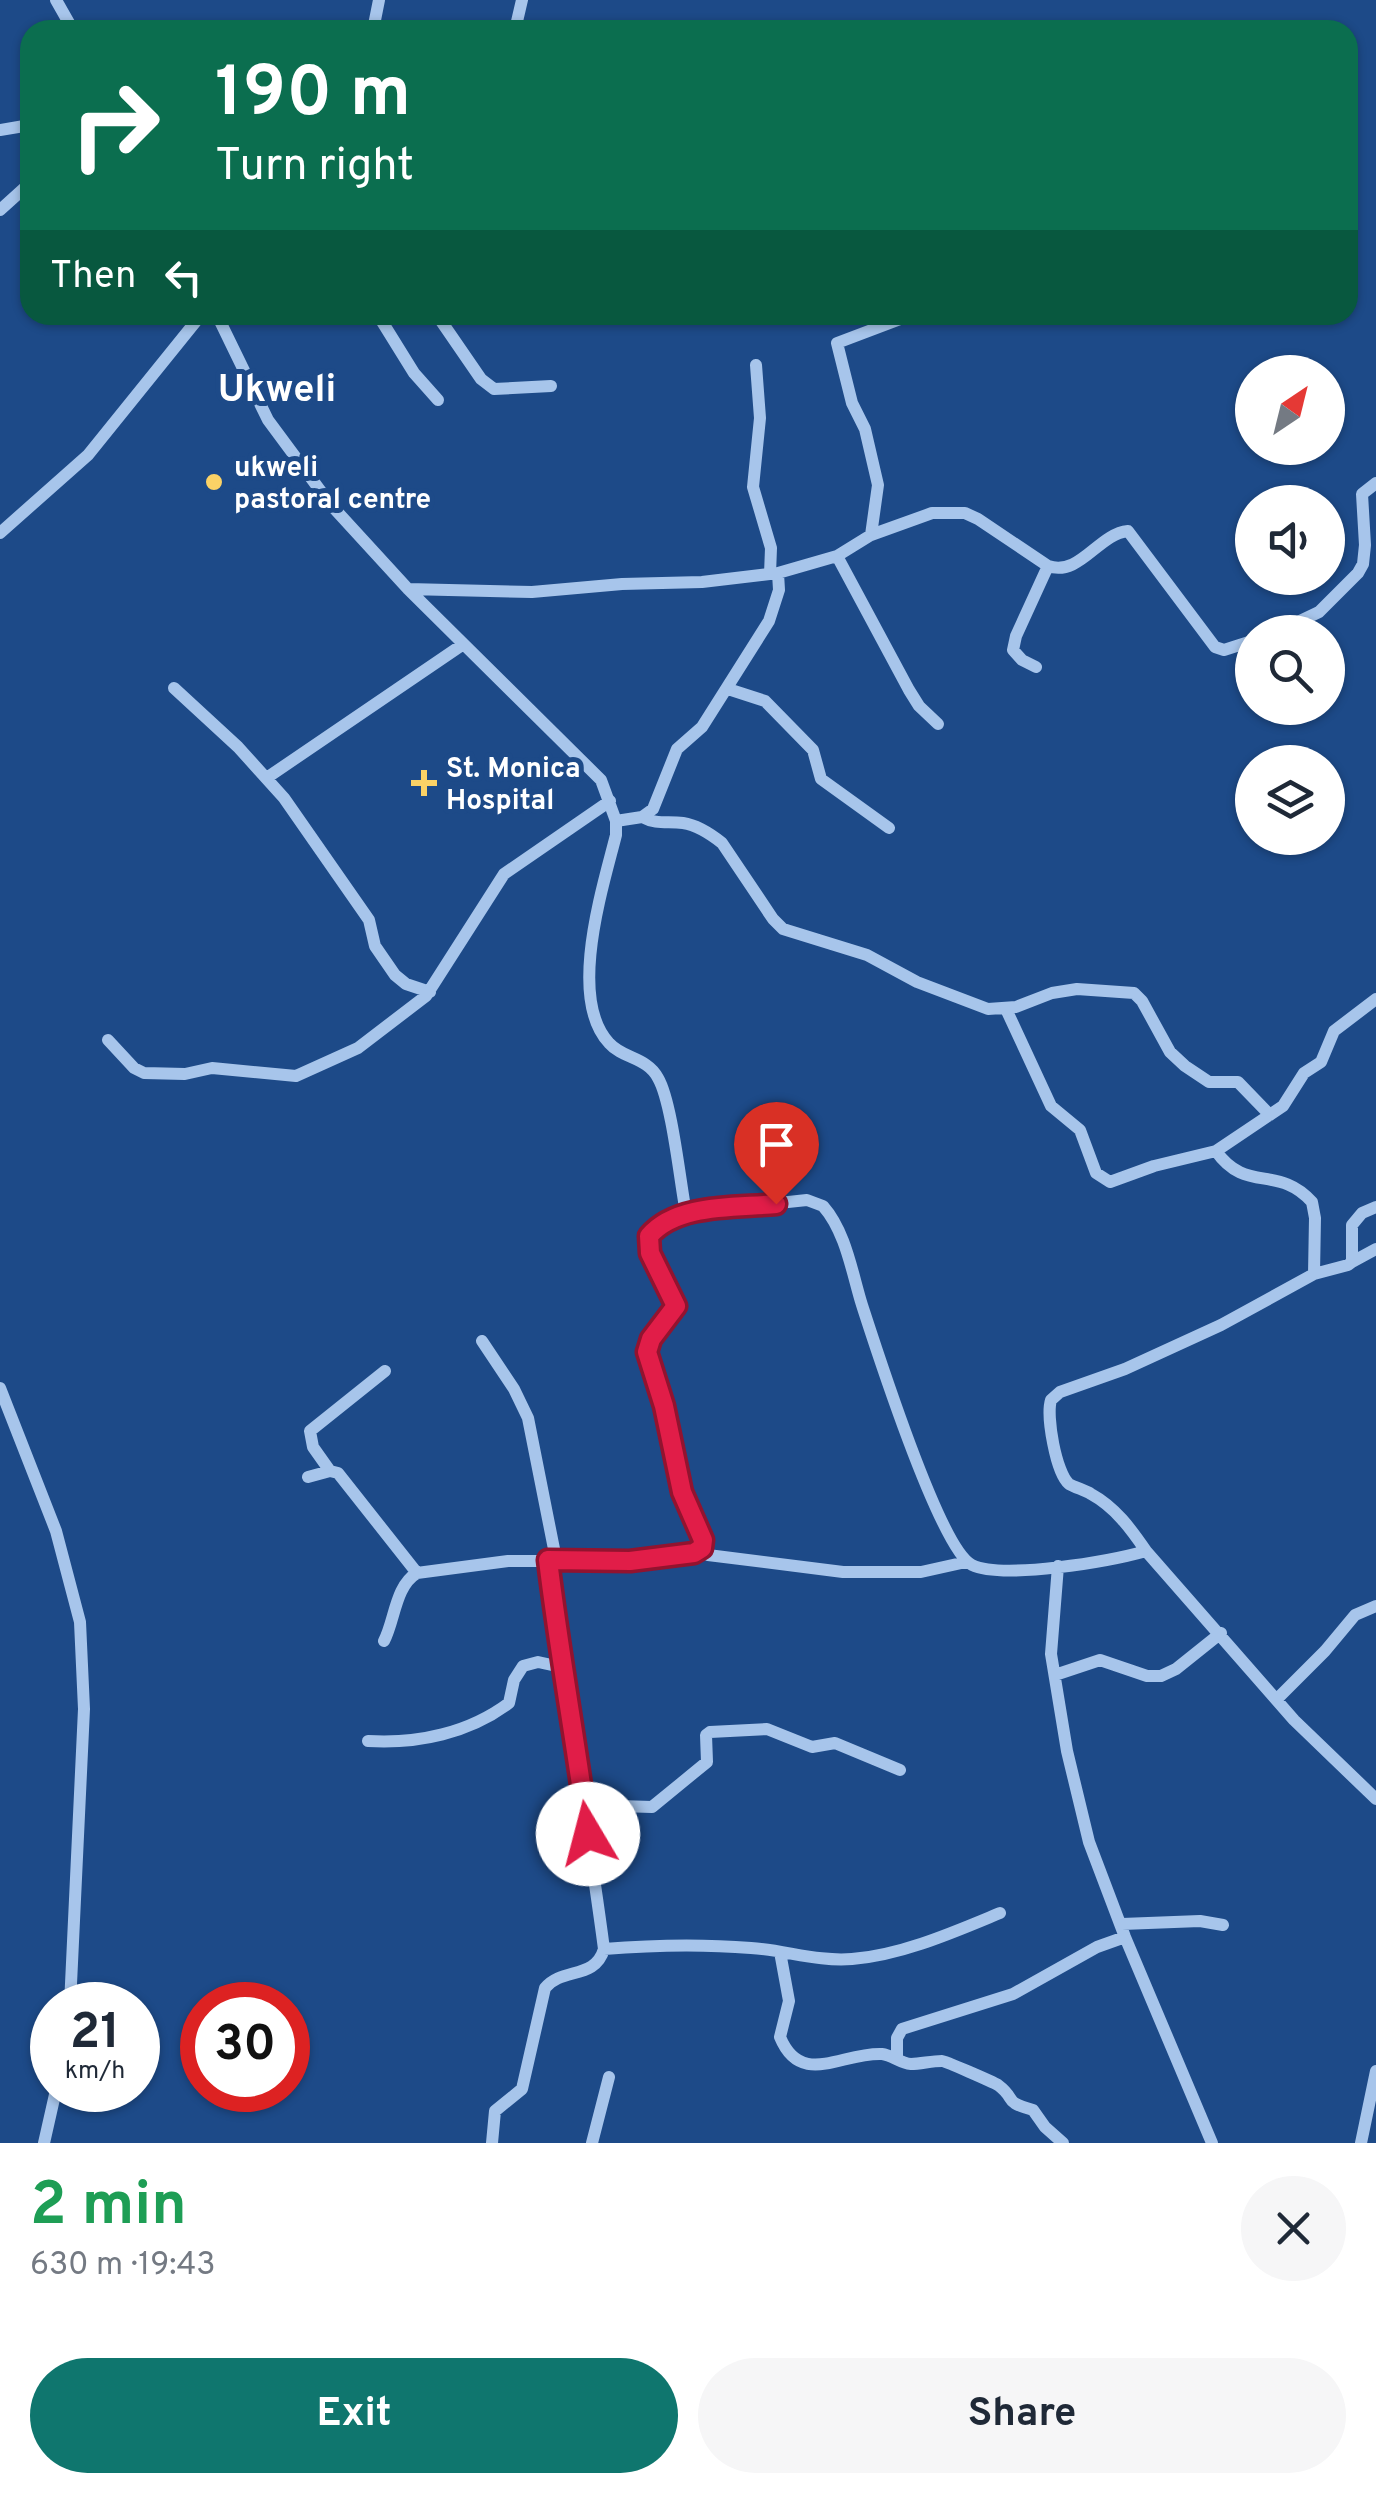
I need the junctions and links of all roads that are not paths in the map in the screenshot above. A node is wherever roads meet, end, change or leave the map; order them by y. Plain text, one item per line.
1 (20, 192) edge
2 (0, 210) edge
3 (193, 325) edge
4 (222, 325) edge
5 (384, 325) edge
6 (444, 325) edge
7 (885, 325) edge
8 (756, 366) dead end
9 (551, 386) dead end
10 (438, 400) dead end
11 (1376, 483) edge
12 (0, 533) edge
13 (871, 535) junction
14 (837, 556) junction
15 (1048, 566) junction
16 (774, 574) junction
17 (408, 589) junction
18 (1313, 615) edge
19 (462, 644) junction
20 (1235, 646) edge
21 (1036, 666) dead end
22 (174, 688) dead end
23 (728, 689) junction
24 (938, 724) dead end
25 (268, 778) junction
26 (610, 802) junction
27 (642, 817) junction
28 (616, 820) junction
29 (889, 828) dead end
30 (430, 992) junction
31 (1376, 999) edge
32 (1006, 1009) junction
33 (108, 1040) dead end
34 (1270, 1114) junction
35 (1216, 1152) junction
36 (1376, 1207) edge
37 (686, 1213) junction
38 (1376, 1250) edge
39 (1352, 1262) junction
40 (1314, 1274) junction
41 (482, 1341) dead end
42 (386, 1371) dead end
43 (0, 1388) edge
44 (330, 1471) junction
45 (308, 1477) dead end
46 (1146, 1551) junction
47 (708, 1556) dead end
48 (552, 1560) junction
49 (966, 1562) junction
50 (1058, 1566) junction
51 (417, 1573) junction
52 (1376, 1606) edge
53 (1221, 1633) junction
54 (384, 1641) dead end
55 (560, 1668) junction
56 (1055, 1675) junction
57 (1277, 1699) junction
58 (368, 1741) dead end
59 (900, 1770) dead end
60 (1376, 1798) edge
61 (584, 1805) junction
62 (1000, 1912) dead end
63 (1223, 1925) dead end
64 (1123, 1931) junction
65 (604, 1948) junction
66 (780, 1952) junction
67 (71, 1982) edge
68 (897, 2059) junction
69 (1376, 2071) edge
70 (609, 2077) dead end
71 (51, 2112) edge
72 (44, 2143) edge
73 (492, 2143) edge
74 (592, 2143) edge
75 (1063, 2143) edge
76 (1212, 2143) edge
77 (1361, 2143) edge

1 - 2 street
3 - 12 street
4 - 17 street
5 - 10 street
6 - 9 street
7 - 13 street
8 - 16 street
11 - 18 street
13 - 14 street
13 - 15 street
14 - 16 street
14 - 24 street
15 - 20 street
15 - 21 street
16 - 17 street
16 - 23 street
17 - 19 street
19 - 25 street
19 - 26 street
22 - 25 street
23 - 27 street
23 - 29 street
25 - 30 street
26 - 28 street
26 - 30 street
27 - 28 street
27 - 32 street
28 - 37 street
30 - 33 street
31 - 34 street
32 - 34 street
32 - 35 street
34 - 35 street
35 - 40 street
36 - 39 street
37 - 48 street
37 - 49 street
38 - 39 street
39 - 40 street
40 - 46 street
41 - 48 street
42 - 44 street
43 - 67 street
44 - 45 street
44 - 51 street
46 - 50 street
46 - 53 street
47 - 49 street
48 - 51 street
48 - 55 street
49 - 50 street
50 - 56 street
51 - 54 street
52 - 57 street
53 - 56 street
53 - 57 street
55 - 58 street
55 - 61 street
56 - 64 street
57 - 60 street
59 - 61 street
61 - 65 street
62 - 66 street
63 - 64 street
64 - 68 street
64 - 76 street
65 - 66 street
65 - 73 street
66 - 68 street
68 - 75 street
69 - 77 street
70 - 74 street
71 - 72 street

